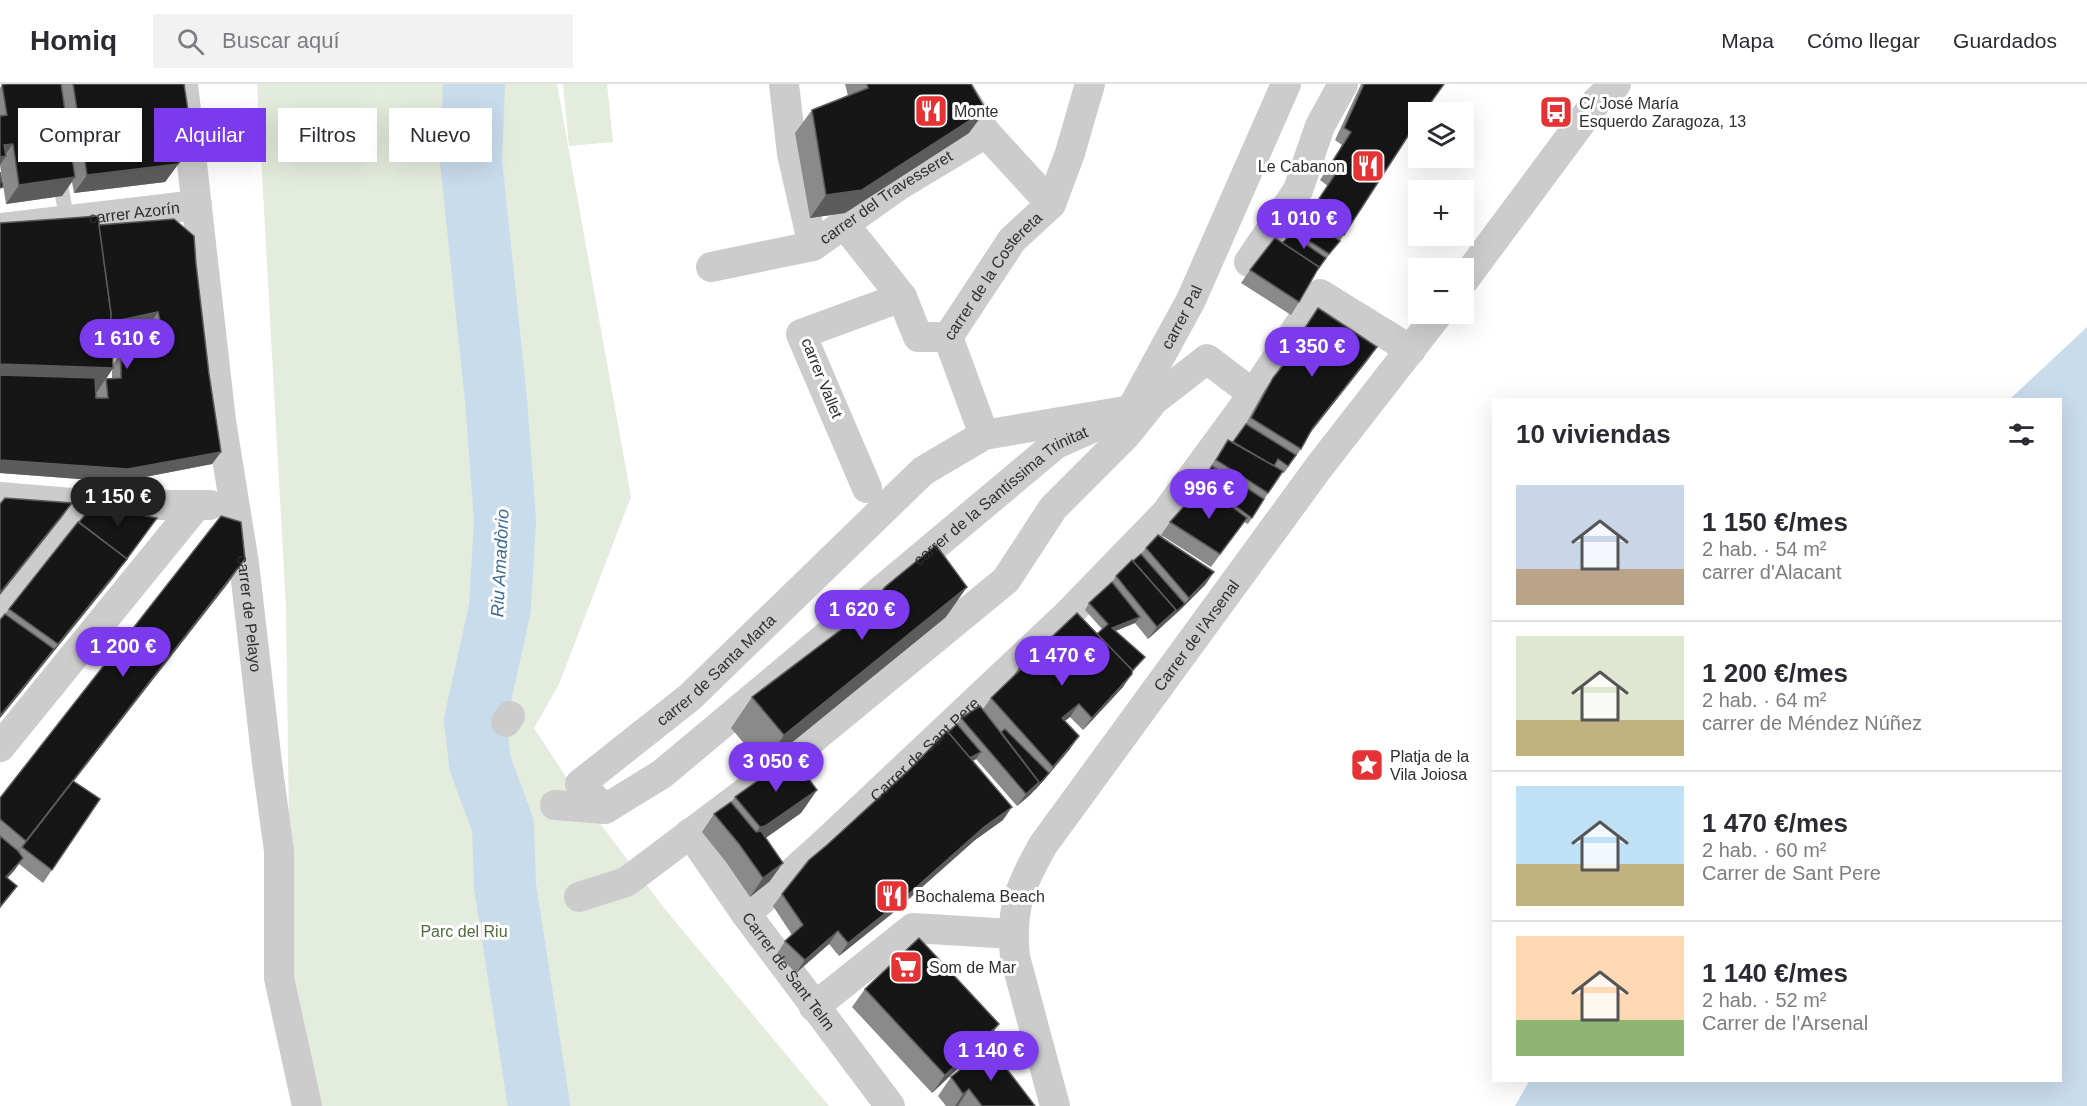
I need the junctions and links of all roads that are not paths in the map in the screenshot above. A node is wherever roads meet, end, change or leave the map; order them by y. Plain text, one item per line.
1 (183, 84) edge
2 (784, 84) edge
3 (955, 84) edge
4 (1090, 84) edge
5 (1286, 84) edge
6 (1343, 84) edge
7 (1616, 84) edge
8 (986, 133) junction
9 (57, 163) edge
10 (1051, 204) junction
11 (197, 205) junction
12 (66, 220) junction
13 (844, 224) junction
14 (0, 228) edge
15 (813, 246) junction
16 (1249, 262) dead end
17 (711, 267) dead end
18 (1474, 267) edge
19 (902, 297) junction
20 (1430, 324) edge
21 (948, 337) junction
22 (1411, 350) junction
23 (1252, 394) junction
24 (1142, 406) junction
25 (984, 435) junction
26 (867, 488) dead end
27 (0, 497) edge
28 (80, 504) junction
29 (234, 504) junction
30 (196, 506) junction
31 (0, 605) edge
32 (0, 747) edge
33 (555, 805) dead end
34 (605, 809) junction
35 (690, 833) junction
36 (579, 897) dead end
37 (746, 914) junction
38 (1013, 934) junction
39 (814, 1006) junction
40 (307, 1106) edge
41 (890, 1106) edge
42 (1055, 1106) edge

1 - 11 street, carrer de Pelayo
2 - 15 street
3 - 8 street
4 - 10 street, carrer de la Costereta
5 - 24 street, carrer Pal
6 - 16 street
7 - 18 street
8 - 10 street
8 - 13 street, carrer del Travesseret
9 - 12 lane
10 - 21 street, carrer de la Costereta
11 - 12 street, carrer Azorín
11 - 29 street, carrer de Pelayo
12 - 14 street, carrer Azorín
13 - 15 street, carrer del Travesseret
13 - 19 street
15 - 17 street, carrer del Travesseret
19 - 21 street
19 - 26 street, carrer Vallet
20 - 22 street, Carrer de l'Arsenal
21 - 25 street, carrer de la Costereta
22 - 23 street, Carrer de Sant Pere
22 - 38 street, Carrer de l'Arsenal
23 - 24 street, carrer de la Santíssima Trinitat
23 - 37 street, Carrer de Sant Pere
24 - 25 street
24 - 34 street, carrer de la Santíssima Trinitat
24 - 35 street
25 - 34 street, carrer de Santa Marta
27 - 28 street
28 - 30 street
28 - 31 street
29 - 30 street
29 - 40 street, carrer de Pelayo
30 - 32 street
33 - 34 street
35 - 36 street
35 - 37 street, Carrer de Sant Telm
37 - 39 street, Carrer de Sant Telm
38 - 39 street
38 - 42 street, Carrer de l'Arsenal
39 - 41 street, Carrer de Sant Telm

